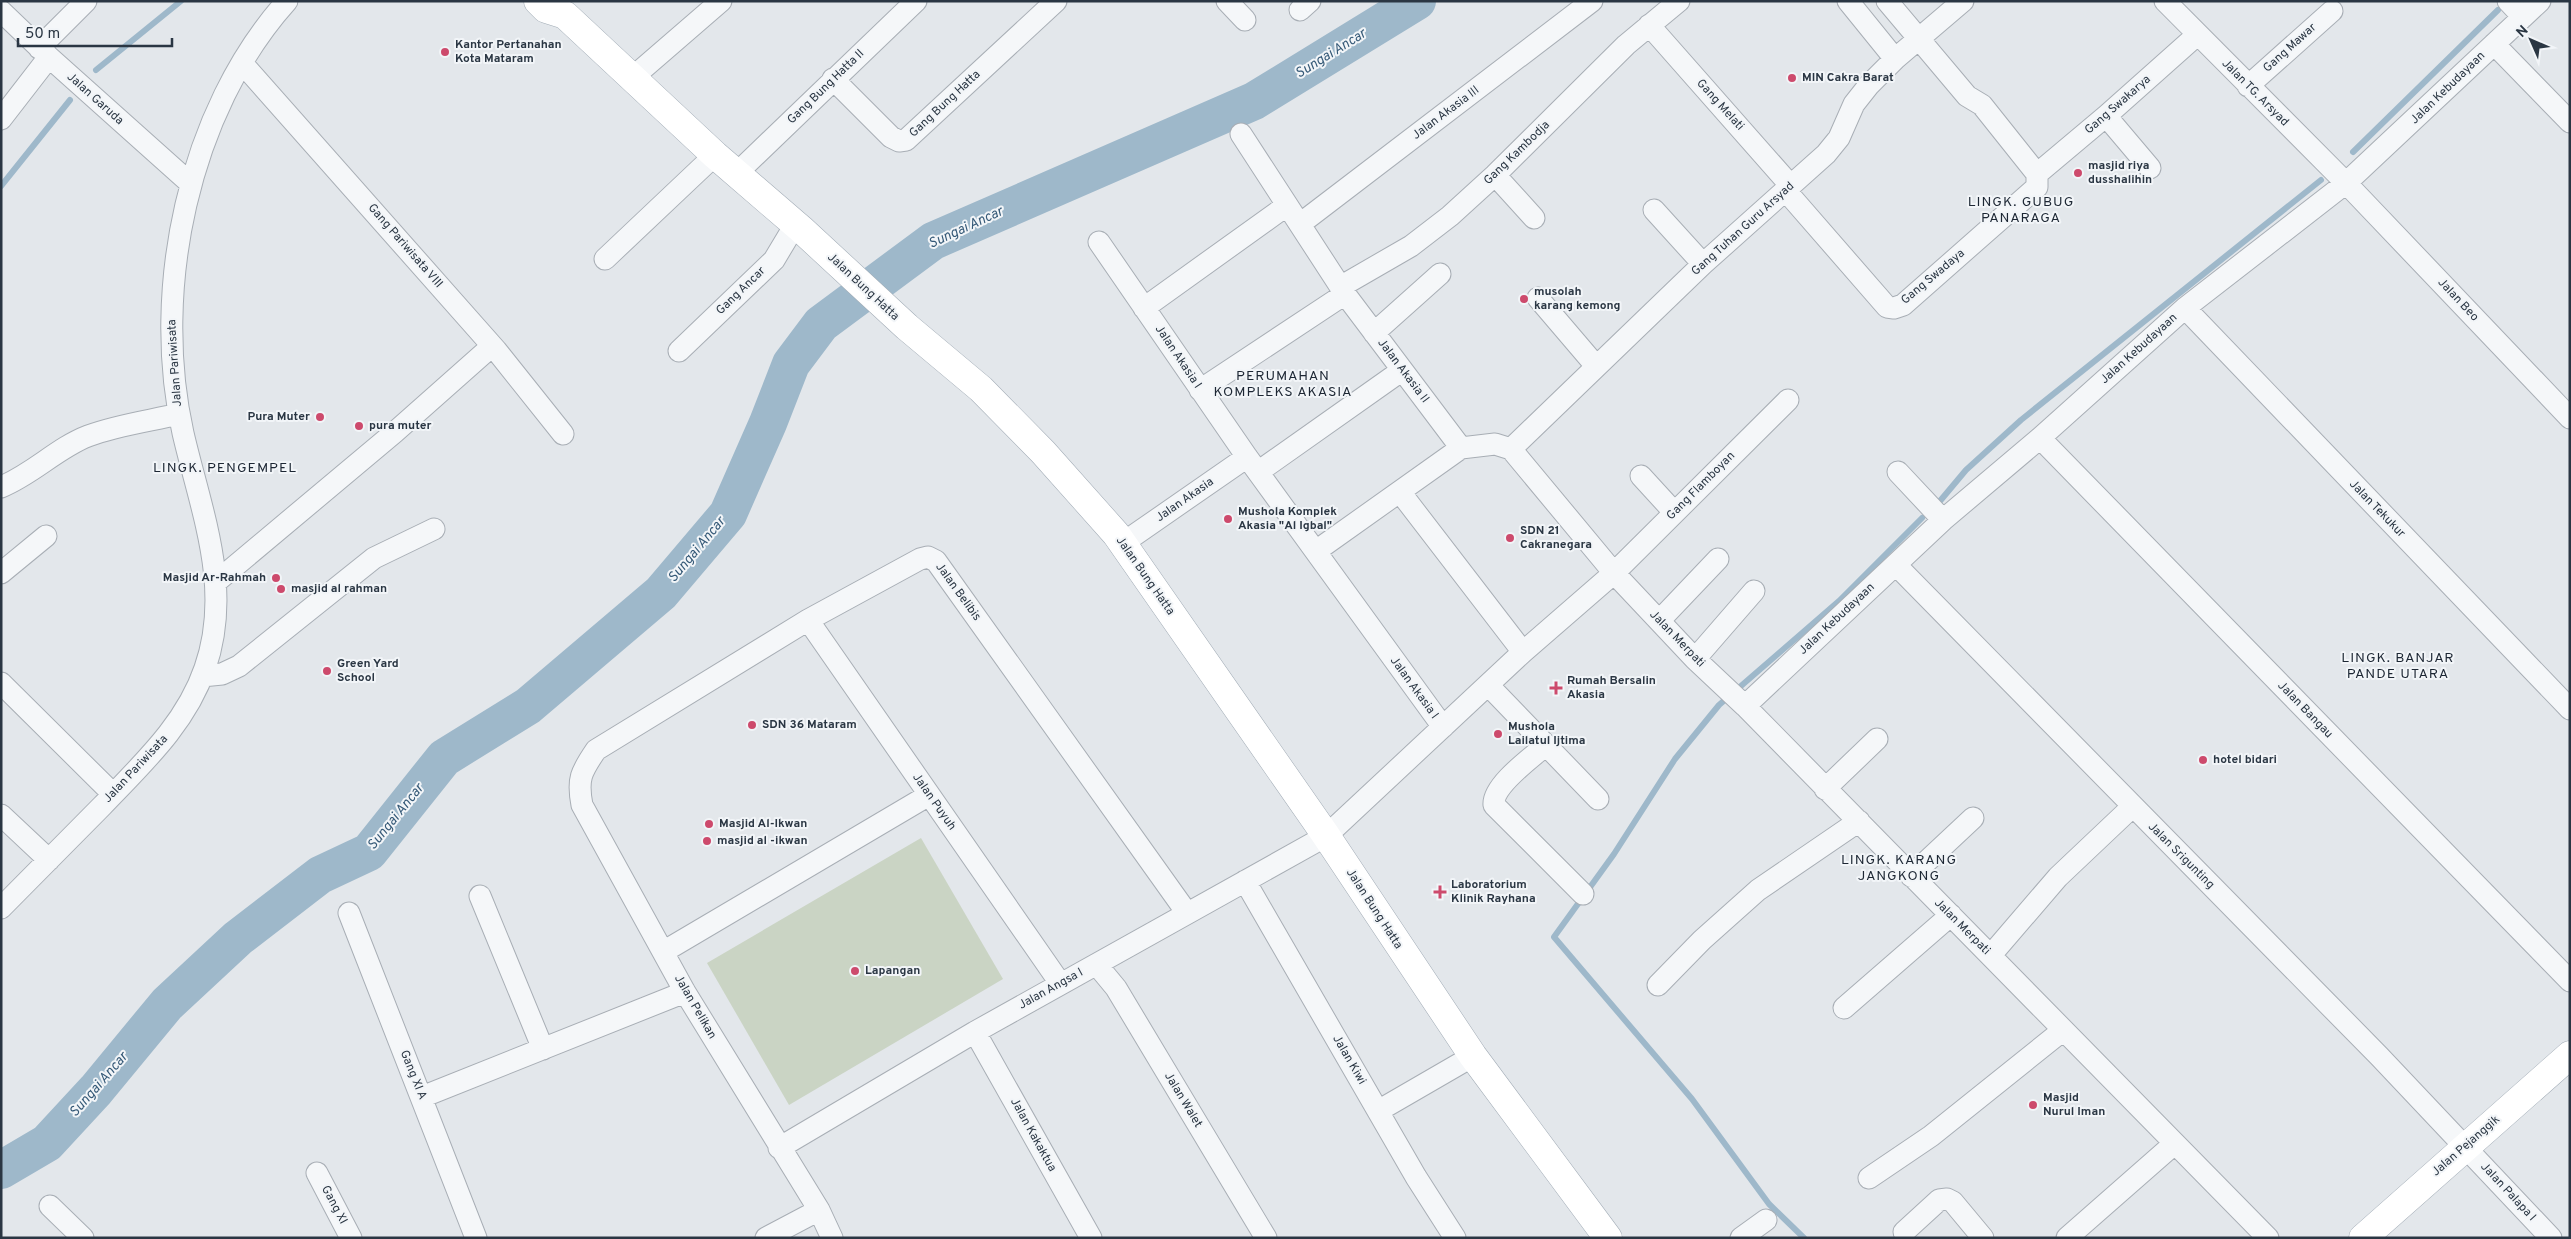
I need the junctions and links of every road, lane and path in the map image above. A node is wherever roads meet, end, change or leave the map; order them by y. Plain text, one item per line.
1 (86, 1) edge
2 (287, 1) edge
3 (538, 1) edge
4 (721, 1) edge
5 (916, 1) edge
6 (1056, 1) edge
7 (1227, 1) edge
8 (1592, 1) edge
9 (1679, 1) edge
10 (1848, 1) edge
11 (1887, 1) edge
12 (1964, 1) edge
13 (2165, 1) edge
14 (2508, 1) edge
15 (2540, 1) edge
16 (563, 8) edge
17 (2332, 10) dead end
18 (1, 11) edge
19 (2523, 17) junction
20 (1245, 20) dead end
21 (1649, 26) junction
22 (2197, 35) junction
23 (1919, 40) junction
24 (2494, 44) junction
25 (44, 53) junction
26 (1895, 59) junction
27 (242, 63) junction
28 (632, 78) junction
29 (833, 79) junction
30 (2248, 86) junction
31 (2106, 116) junction
32 (1, 119) edge
33 (2570, 122) edge
34 (1241, 134) dead end
35 (715, 155) junction
36 (2150, 168) dead end
37 (737, 173) junction
38 (2037, 174) junction
39 (1496, 175) junction
40 (2346, 183) junction
41 (191, 184) junction
42 (1788, 188) junction
43 (1286, 206) junction
44 (1654, 210) dead end
45 (1534, 218) dead end
46 (1300, 224) junction
47 (798, 227) junction
48 (1099, 242) dead end
49 (605, 259) dead end
50 (1703, 264) junction
51 (1440, 274) dead end
52 (1342, 290) junction
53 (1538, 298) dead end
54 (1144, 308) junction
55 (2185, 308) junction
56 (1374, 333) junction
57 (492, 346) junction
58 (678, 351) dead end
59 (1596, 366) junction
60 (1402, 371) junction
61 (1200, 390) junction
62 (1788, 400) dead end
63 (179, 414) junction
64 (2570, 418) edge
65 (563, 434) dead end
66 (2040, 438) junction
67 (1461, 448) junction
68 (1512, 449) junction
69 (1252, 465) junction
70 (1898, 472) dead end
71 (1641, 476) dead end
72 (1, 487) edge
73 (1400, 492) junction
74 (1674, 512) junction
75 (1943, 520) junction
76 (434, 530) dead end
77 (46, 536) dead end
78 (1122, 543) junction
79 (1316, 552) junction
80 (1718, 559) dead end
81 (1896, 565) junction
82 (1, 573) edge
83 (1614, 573) junction
84 (216, 582) junction
85 (1754, 591) dead end
86 (808, 620) junction
87 (1659, 621) junction
88 (1523, 652) junction
89 (1695, 659) junction
90 (202, 676) junction
91 (1, 683) edge
92 (1488, 686) junction
93 (1742, 703) junction
94 (2570, 709) edge
95 (1443, 726) junction
96 (1877, 739) dead end
97 (1545, 746) junction
98 (583, 769) joint
99 (1825, 789) junction
100 (113, 794) junction
101 (929, 795) junction
102 (1598, 799) dead end
103 (2132, 806) junction
104 (1, 816) edge
105 (1973, 818) dead end
106 (1859, 821) junction
107 (1326, 836) junction
108 (49, 860) junction
109 (1910, 876) junction
110 (1245, 881) junction
111 (1583, 894) dead end
112 (480, 896) dead end
113 (1, 908) edge
114 (349, 913) dead end
115 (1187, 913) junction
116 (1951, 915) junction
117 (663, 952) junction
118 (1990, 955) junction
119 (1097, 964) junction
120 (2570, 981) edge
121 (1060, 983) junction
122 (1658, 985) dead end
123 (685, 992) junction
124 (1844, 1008) dead end
125 (2062, 1031) junction
126 (975, 1032) junction
127 (543, 1049) junction
128 (2570, 1055) edge
129 (1473, 1056) junction
130 (422, 1098) junction
131 (1378, 1111) junction
132 (2174, 1144) junction
133 (2466, 1146) junction
134 (779, 1148) junction
135 (317, 1173) dead end
136 (1869, 1178) dead end
137 (50, 1206) dead end
138 (819, 1210) junction
139 (1766, 1220) dead end
140 (1904, 1232) dead end
141 (82, 1238) edge
142 (351, 1238) edge
143 (476, 1238) edge
144 (766, 1238) edge
145 (832, 1238) edge
146 (1091, 1238) edge
147 (1266, 1238) edge
148 (1455, 1238) edge
149 (1608, 1238) edge
150 (1741, 1238) edge
151 (1983, 1238) edge
152 (2067, 1238) edge
153 (2268, 1238) edge
154 (2363, 1238) edge
155 (2551, 1238) edge

1 - 25 street
2 - 27 street, Jalan Pariwisata
3 - 16 main road
4 - 28 street
5 - 29 street, Gang Bung Hatta II
6 - 29 street, Gang Bung Hatta
7 - 20 street
8 - 46 street, Jalan Akasia III
9 - 21 street, Gang Kambodja
10 - 26 street
11 - 23 street
12 - 23 street, Gang Tuhan Guru Arsyad
13 - 22 street, Jalan TG. Arsyad
14 - 19 street
15 - 19 street, Jalan Kebudayaan
16 - 28 main road, Jalan Bung Hatta
17 - 30 street, Gang Mawar
18 - 25 street, Jalan Garuda
19 - 24 street, Jalan Kebudayaan
21 - 39 street, Gang Kambodja
21 - 42 street, Gang Melati
22 - 30 street, Jalan TG. Arsyad
22 - 31 street, Gang Swakarya
23 - 26 street, Gang Tuhan Guru Arsyad
23 - 38 street
24 - 33 street
24 - 40 street, Jalan Kebudayaan
25 - 32 street
25 - 41 street, Jalan Garuda
26 - 42 street, Gang Tuhan Guru Arsyad
27 - 41 street, Jalan Pariwisata
27 - 57 street, Gang Pariwisata VIII
28 - 35 main road, Jalan Bung Hatta
29 - 37 street, Gang Bung Hatta II
30 - 40 street, Jalan TG. Arsyad
31 - 36 street
31 - 38 street, Gang Swakarya
34 - 43 street, Jalan Akasia II
35 - 37 main road, Jalan Bung Hatta
35 - 49 street
37 - 47 main road, Jalan Bung Hatta
38 - 42 street, Gang Swadaya
39 - 45 street
39 - 52 street, Gang Kambodja
40 - 55 street, Jalan Kebudayaan
40 - 64 street, Jalan Beo
41 - 63 street, Jalan Pariwisata
42 - 50 street, Gang Tuhan Guru Arsyad
43 - 46 street, Jalan Akasia II
43 - 54 street
44 - 50 street
46 - 52 street, Jalan Akasia II
47 - 58 street, Gang Ancar
47 - 78 main road, Jalan Bung Hatta
48 - 54 street, Jalan Akasia I
50 - 59 street, Gang Tuhan Guru Arsyad
51 - 56 street
52 - 56 street, Jalan Akasia II
52 - 61 street
53 - 59 street
54 - 61 street, Jalan Akasia I
55 - 66 street, Jalan Kebudayaan
55 - 94 street, Jalan Tekukur
56 - 60 street, Jalan Akasia II
57 - 65 street, Gang Pariwisata VIII
57 - 84 street
59 - 68 street, Gang Tuhan Guru Arsyad
60 - 67 street, Jalan Akasia II
60 - 69 street
61 - 69 street, Jalan Akasia I
62 - 74 street, Gang Flamboyan
63 - 72 street
63 - 84 street, Jalan Pariwisata
66 - 75 street, Jalan Kebudayaan
66 - 120 street, Jalan Bangau
67 - 68 street
67 - 73 street
68 - 83 street, Jalan Merpati
69 - 78 street, Jalan Akasia
69 - 79 street, Jalan Akasia I
70 - 75 street
71 - 74 street
73 - 79 street
73 - 88 street
74 - 83 street, Gang Flamboyan
75 - 81 street, Jalan Kebudayaan
76 - 90 street
77 - 82 street
78 - 107 main road, Jalan Bung Hatta
79 - 95 street, Jalan Akasia I
80 - 87 street
81 - 93 street, Jalan Kebudayaan
81 - 103 street, Jalan Srigunting
83 - 87 street, Jalan Merpati
83 - 88 street
84 - 90 street, Jalan Pariwisata
85 - 89 street
86 - 98 street, Jalan Belibis
86 - 101 street, Jalan Puyuh
86 - 115 street, Jalan Belibis
87 - 89 street, Jalan Merpati
88 - 92 street
89 - 93 street, Jalan Merpati
90 - 100 street, Jalan Pariwisata
91 - 100 street
92 - 95 street
92 - 97 street
93 - 99 street, Jalan Merpati
95 - 107 street
96 - 99 street
97 - 102 street
97 - 111 street
98 - 117 street, Jalan Pelikan
99 - 106 street, Jalan Merpati
100 - 108 street, Jalan Pariwisata
101 - 117 street
101 - 121 street, Jalan Puyuh
103 - 118 street
103 - 133 street, Jalan Srigunting
104 - 108 street
105 - 109 street
106 - 109 street, Jalan Merpati
106 - 122 street
107 - 110 street, Jalan Angsa I
107 - 129 main road, Jalan Bung Hatta
108 - 113 street, Jalan Pariwisata
109 - 116 street, Jalan Merpati
110 - 115 street, Jalan Angsa I
110 - 131 street, Jalan Kiwi
112 - 127 street
114 - 130 street, Gang XI A
115 - 119 street, Jalan Angsa I
116 - 118 street, Jalan Merpati
116 - 124 street
117 - 123 street, Jalan Pelikan
118 - 125 street, Jalan Merpati
119 - 121 street, Jalan Angsa I
119 - 147 street, Jalan Walet
121 - 126 street, Jalan Angsa I
123 - 127 street
123 - 134 street, Jalan Pelikan
125 - 132 street, Jalan Merpati
125 - 136 street
126 - 134 street, Jalan Angsa I
126 - 146 street, Jalan Kakaktua
127 - 130 street
128 - 133 main road, Jalan Pejanggik
129 - 131 street
129 - 149 main road, Jalan Bung Hatta
130 - 143 street, Gang XI A
131 - 148 street, Jalan Kiwi
132 - 152 street
132 - 153 street, Jalan Merpati
133 - 154 main road, Jalan Pejanggik
133 - 155 street, Jalan Palapa I
134 - 138 street, Jalan Pelikan
135 - 142 street, Gang XI
137 - 141 street
138 - 144 street
138 - 145 street, Jalan Pelikan
139 - 150 street
140 - 151 street

